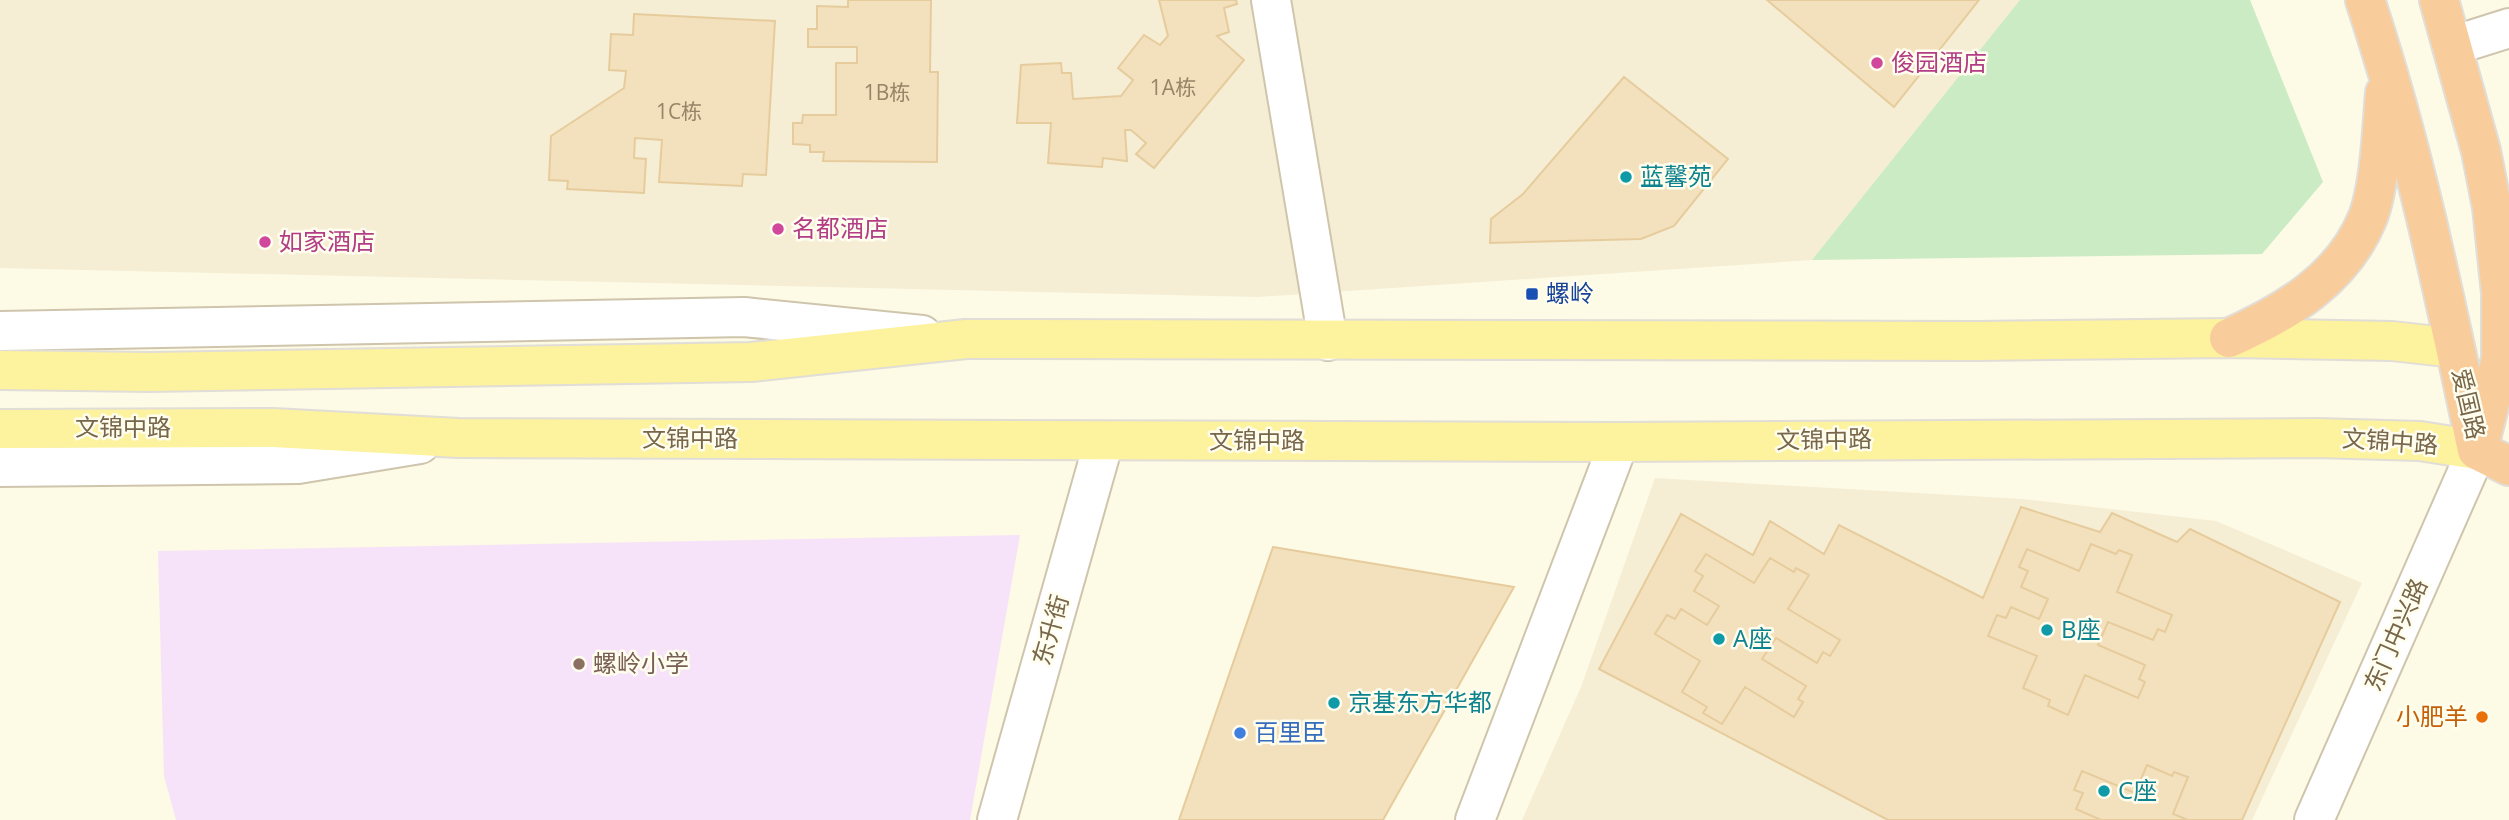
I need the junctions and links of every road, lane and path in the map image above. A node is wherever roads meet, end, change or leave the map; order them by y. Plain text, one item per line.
1 (1271, 0) edge
2 (2365, 0) edge
3 (2439, 0) edge
4 (2509, 28) edge
5 (2452, 46) junction
6 (2387, 67) junction
7 (2481, 151) junction
8 (2509, 199) edge
9 (0, 331) edge
10 (2229, 338) junction
11 (966, 339) junction
12 (1328, 341) junction
13 (2455, 348) junction
14 (2505, 361) edge
15 (0, 370) edge
16 (0, 429) edge
17 (458, 438) junction
18 (1104, 441) junction
19 (1619, 442) junction
20 (2493, 458) edge
21 (0, 467) edge
22 (998, 820) edge
23 (1475, 820) edge
24 (2314, 820) edge

1 - 12 street
2 - 6 highway, 爱国路
3 - 5 highway, 爱国路
4 - 5 street
5 - 7 highway, 爱国路
6 - 10 highway
6 - 13 highway, 爱国路
7 - 8 highway
7 - 14 highway, 爱国路
9 - 11 street
10 - 12 main road
10 - 13 main road
11 - 12 main road
11 - 15 main road
13 - 14 highway
13 - 20 highway, 爱国路
14 - 20 highway, 爱国路
16 - 17 main road, 文锦中路
17 - 18 main road, 文锦中路
17 - 21 street
18 - 19 main road, 文锦中路
18 - 22 street, 东升街
19 - 20 main road, 文锦中路
19 - 23 street
20 - 24 street, 东门中兴路

